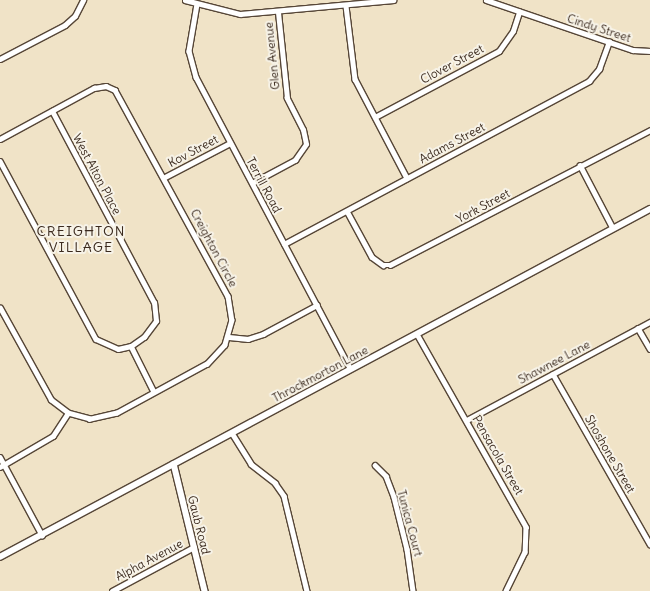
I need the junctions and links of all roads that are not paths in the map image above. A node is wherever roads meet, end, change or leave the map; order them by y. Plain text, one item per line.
1 (83, 0) edge
2 (185, 0) edge
3 (393, 0) edge
4 (486, 0) edge
5 (197, 4) junction
6 (346, 6) junction
7 (278, 12) junction
8 (520, 12) junction
9 (609, 42) junction
10 (650, 51) edge
11 (0, 59) edge
12 (52, 111) junction
13 (375, 117) junction
14 (650, 130) edge
15 (0, 139) edge
16 (230, 143) junction
17 (0, 161) edge
18 (580, 165) junction
19 (165, 177) junction
20 (407, 178) junction
21 (252, 183) junction
22 (650, 209) edge
23 (347, 211) junction
24 (613, 228) junction
25 (284, 244) junction
26 (317, 305) junction
27 (0, 308) edge
28 (650, 322) edge
29 (638, 328) junction
30 (417, 334) junction
31 (229, 337) junction
32 (131, 346) junction
33 (650, 348) edge
34 (350, 368) junction
35 (553, 374) junction
36 (154, 392) junction
37 (68, 413) junction
38 (467, 420) junction
39 (232, 433) junction
40 (0, 457) edge
41 (174, 464) junction
42 (375, 465) dead end
43 (2, 466) edge
44 (42, 535) junction
45 (650, 544) edge
46 (194, 547) junction
47 (0, 557) edge
48 (112, 591) edge
49 (205, 591) edge
50 (307, 591) edge
51 (414, 591) edge
52 (506, 591) edge

1 - 11 street
2 - 5 street
3 - 6 street
4 - 8 street, Cindy Street
5 - 7 street
5 - 16 street, Terrill Road
6 - 7 street
6 - 13 street
7 - 21 street, Glen Avenue
8 - 9 street, Cindy Street
8 - 13 street, Clover Street
9 - 10 street, Cindy Street
9 - 20 street, Adams Street
12 - 15 street, Creighton Circle
12 - 19 street, Creighton Circle
12 - 32 street, West Alton Place
13 - 20 street
14 - 18 street, York Street
16 - 19 street, Kov Street
16 - 21 street, Terrill Road
17 - 32 street
18 - 23 street, York Street
18 - 24 street
19 - 31 street, Creighton Circle
20 - 23 street, Adams Street
21 - 25 street, Terrill Road
22 - 24 street, Throckmorton Lane
23 - 25 street, Adams Street
24 - 30 street, Throckmorton Lane
25 - 26 street, Terrill Road
26 - 31 street
26 - 34 street, Terrill Road
27 - 37 street
28 - 29 street, Shawnee Lane
29 - 33 street
29 - 35 street, Shawnee Lane
30 - 34 street, Throckmorton Lane
30 - 38 street, Pensacola Street
31 - 36 street
32 - 36 street
34 - 39 street, Throckmorton Lane
35 - 38 street, Shawnee Lane
35 - 45 street, Shoshone Street
36 - 37 street
37 - 43 street
38 - 52 street, Pensacola Street
39 - 41 street, Throckmorton Lane
39 - 50 street
40 - 43 street
41 - 44 street, Throckmorton Lane
41 - 46 street, Gaub Road
42 - 51 street, Tunica Court
43 - 44 street
44 - 47 street, Throckmorton Lane
46 - 48 street, Alpha Avenue
46 - 49 street, Gaub Road

